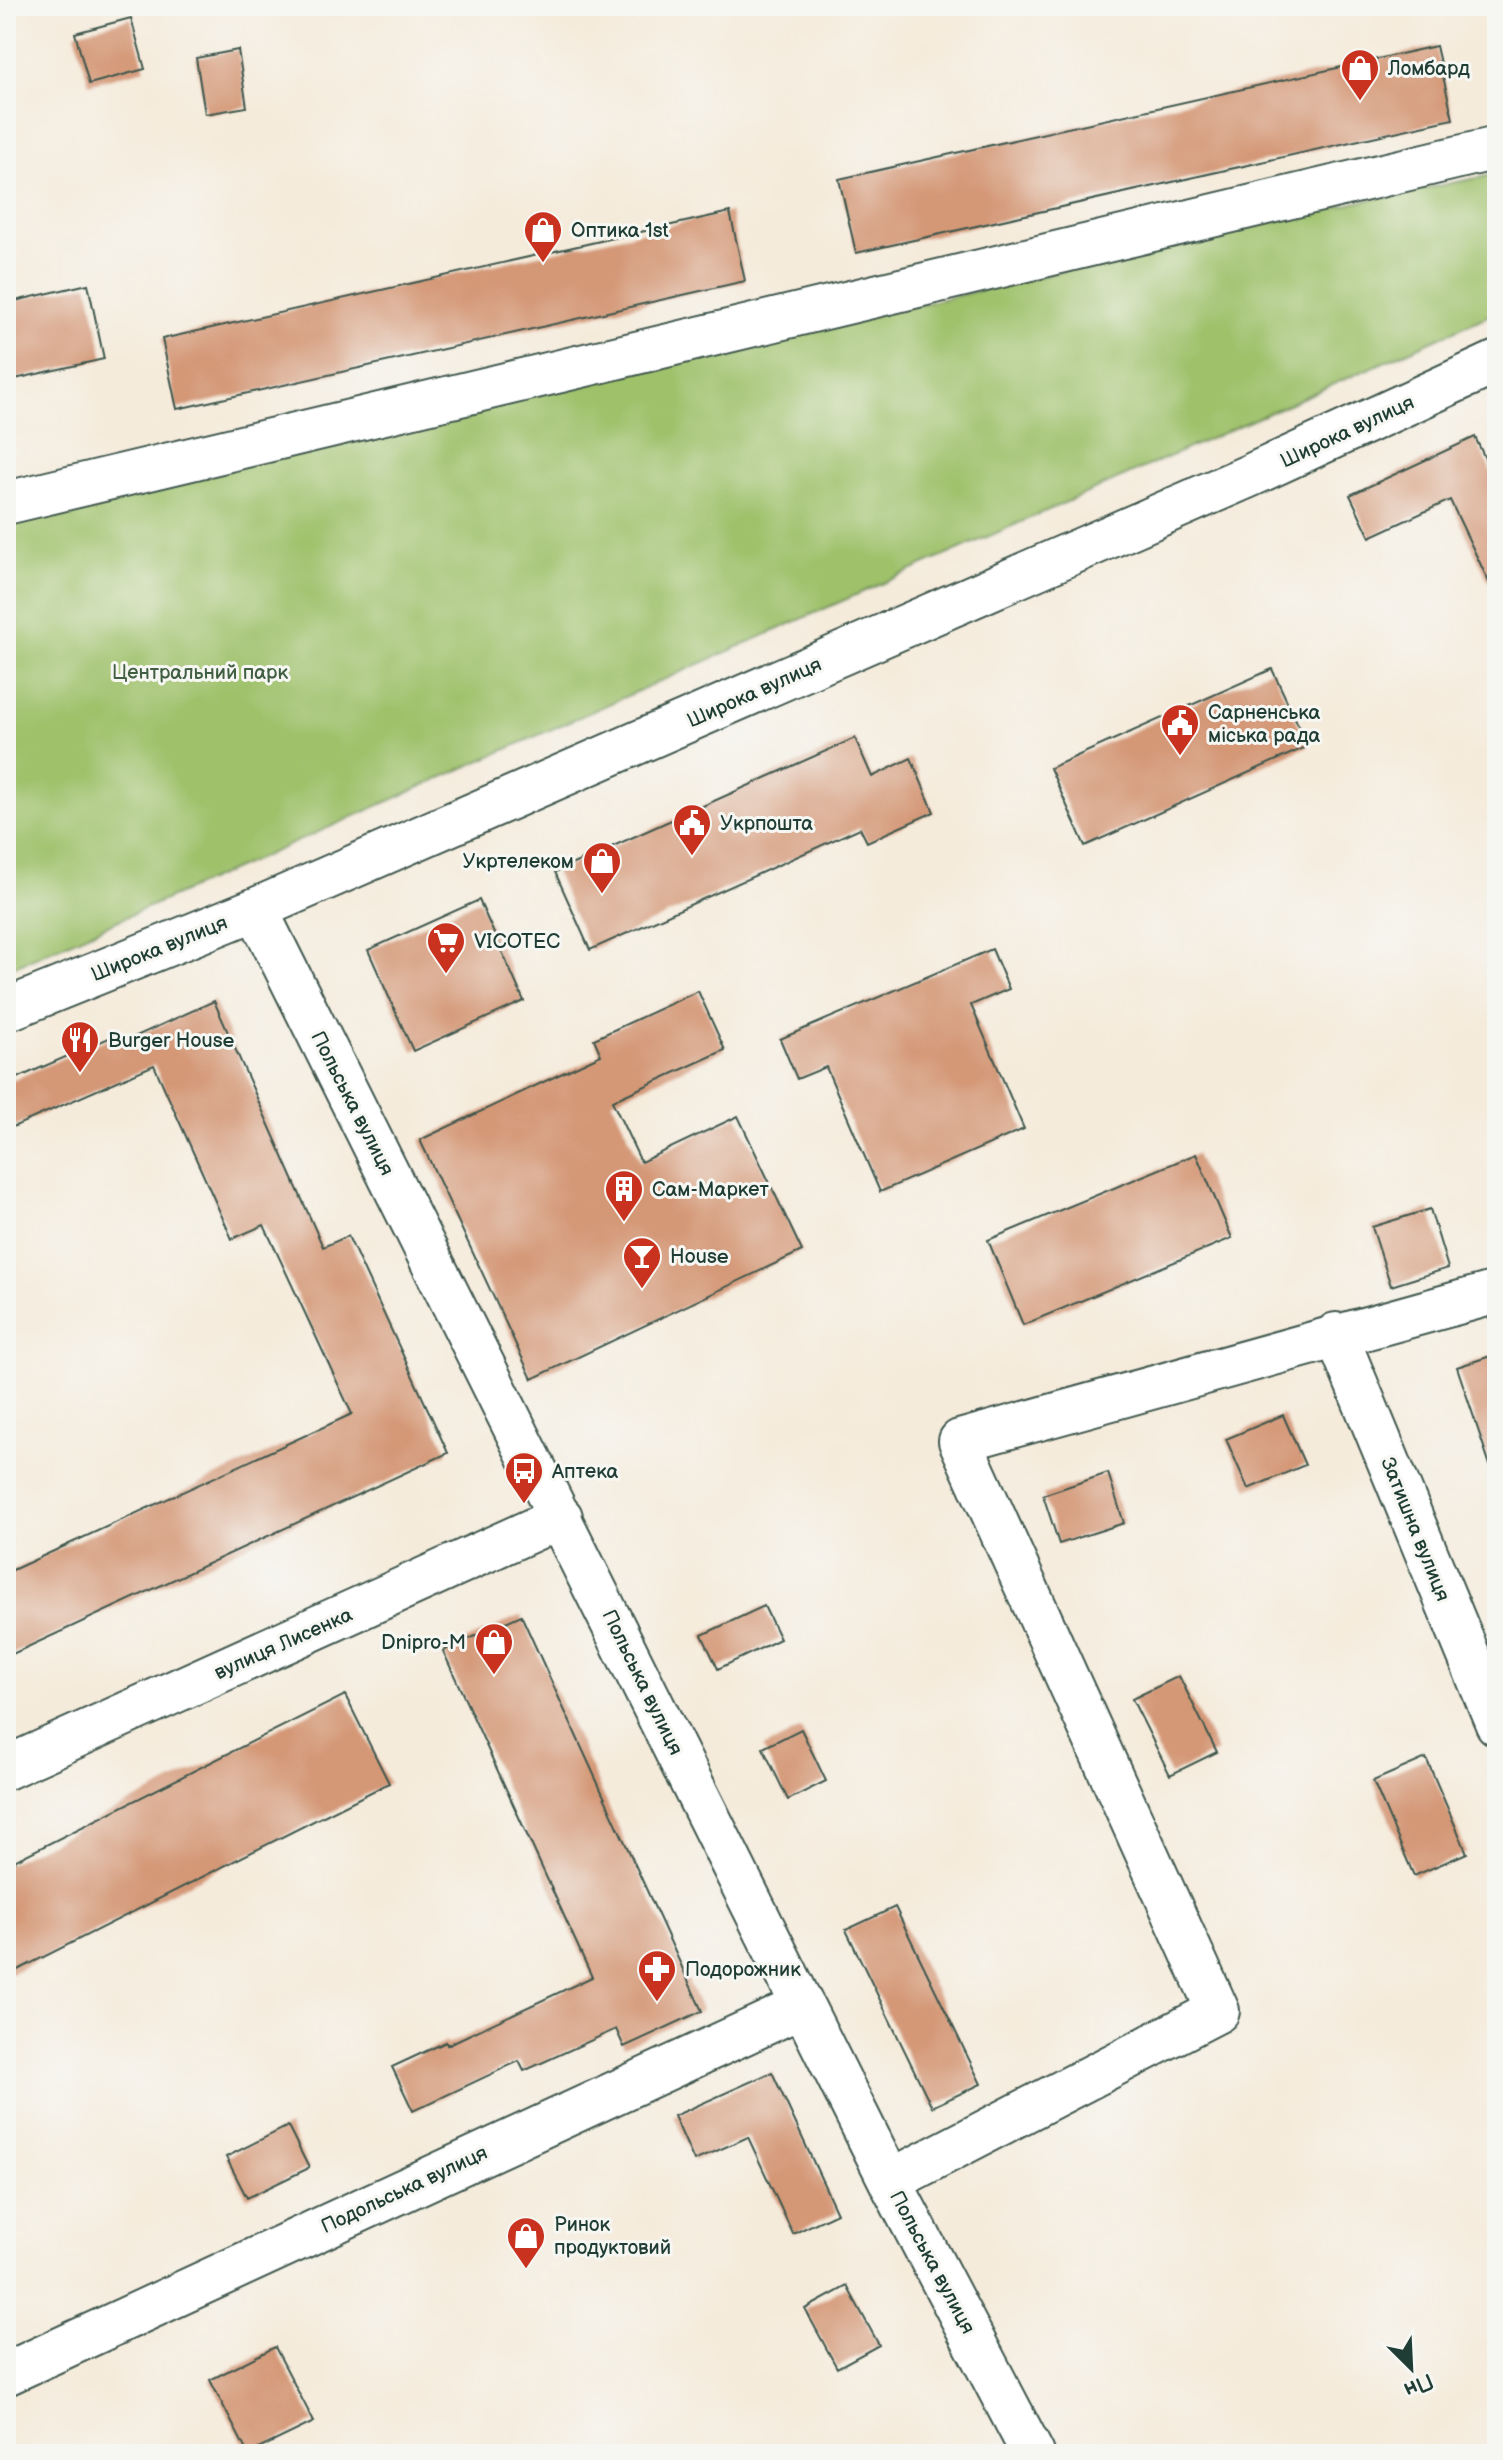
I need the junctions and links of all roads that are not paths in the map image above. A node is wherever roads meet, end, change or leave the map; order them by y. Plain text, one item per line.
1 (1497, 148) edge
2 (1497, 362) edge
3 (6, 503) edge
4 (256, 909) junction
5 (6, 1010) edge
6 (1497, 1292) edge
7 (1336, 1334) junction
8 (561, 1517) junction
9 (1497, 1724) edge
10 (6, 1768) edge
11 (803, 2006) junction
12 (890, 2181) junction
13 (6, 2374) edge
14 (1033, 2454) edge

1 - 3 street
2 - 4 street, Широка вулиця
4 - 5 street, Широка вулиця
4 - 8 street, Польська вулиця
6 - 7 street
7 - 9 street, Затишна вулиця
7 - 12 street
8 - 10 street, вулиця Лисенка
8 - 11 street, Польська вулиця
11 - 12 street, Польська вулиця
11 - 13 street, Подольська вулиця
12 - 14 street, Польська вулиця

